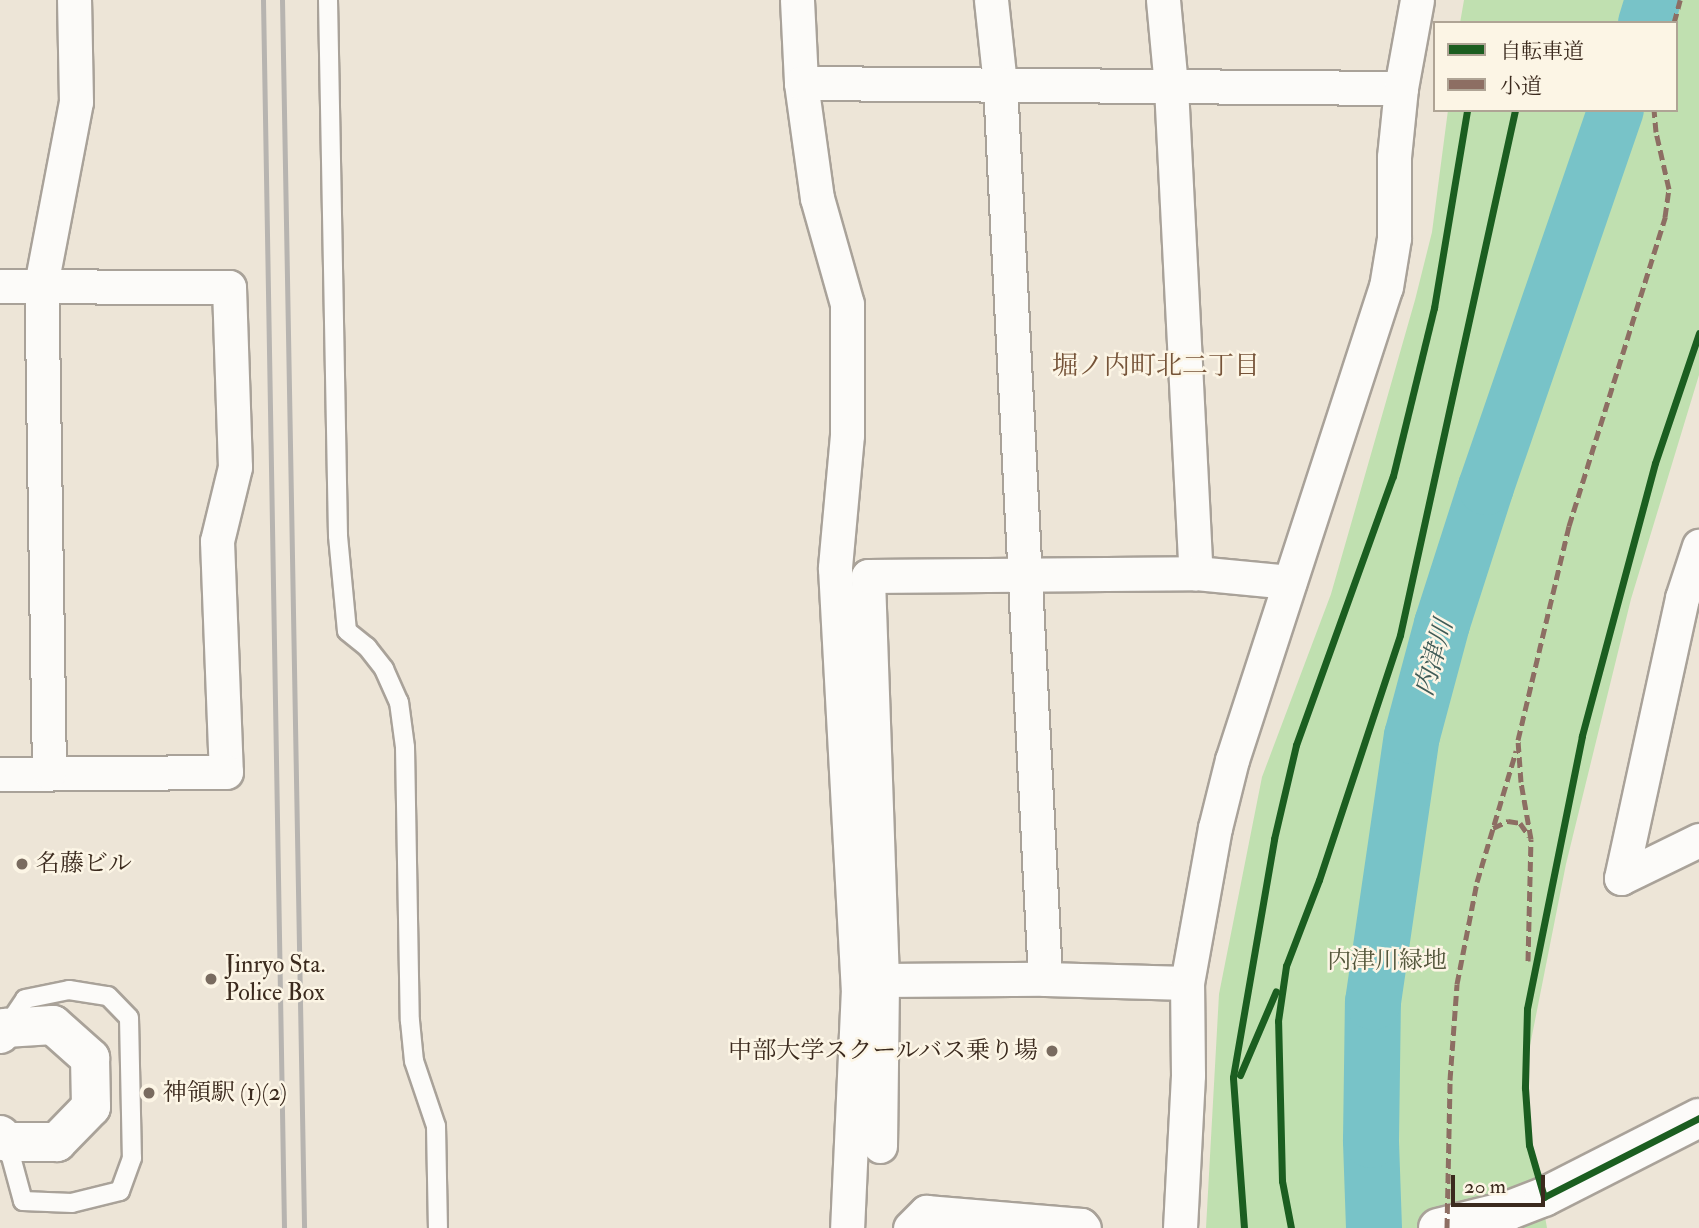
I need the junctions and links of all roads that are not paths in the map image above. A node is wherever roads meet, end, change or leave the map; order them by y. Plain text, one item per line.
1 (74, 0) edge
2 (328, 0) edge
3 (797, 0) edge
4 (991, 0) edge
5 (1163, 0) edge
6 (1417, 0) edge
7 (801, 83) junction
8 (1000, 84) junction
9 (1171, 87) junction
10 (1401, 88) junction
11 (41, 285) junction
12 (0, 286) edge
13 (1699, 546) edge
14 (1196, 573) junction
15 (1026, 576) junction
16 (1290, 582) junction
17 (1691, 594) edge
18 (49, 772) junction
19 (0, 774) edge
20 (1699, 840) edge
21 (1045, 979) junction
22 (882, 980) junction
23 (1187, 983) junction
24 (2, 1031) edge
25 (1699, 1118) edge
26 (4, 1138) edge
27 (880, 1146) dead end
28 (942, 1221) edge
29 (438, 1228) edge
30 (847, 1228) edge
31 (910, 1228) edge
32 (1084, 1228) edge
33 (1180, 1228) edge
34 (1438, 1228) edge

1 - 11 street
2 - 29 lane
3 - 7 street
4 - 8 street
5 - 9 street
6 - 10 street
7 - 8 street
7 - 30 street
8 - 9 street
8 - 15 street
9 - 10 street
9 - 14 street
10 - 16 street
11 - 12 street
11 - 18 street
11 - 18 street
13 - 17 street
14 - 15 street
14 - 16 street
15 - 21 street
15 - 22 street
16 - 23 street
17 - 20 street
18 - 19 street
21 - 22 street
21 - 23 street
22 - 27 street
23 - 33 street
24 - 26 street
24 - 26 lane
25 - 34 street
28 - 31 street
28 - 32 street

